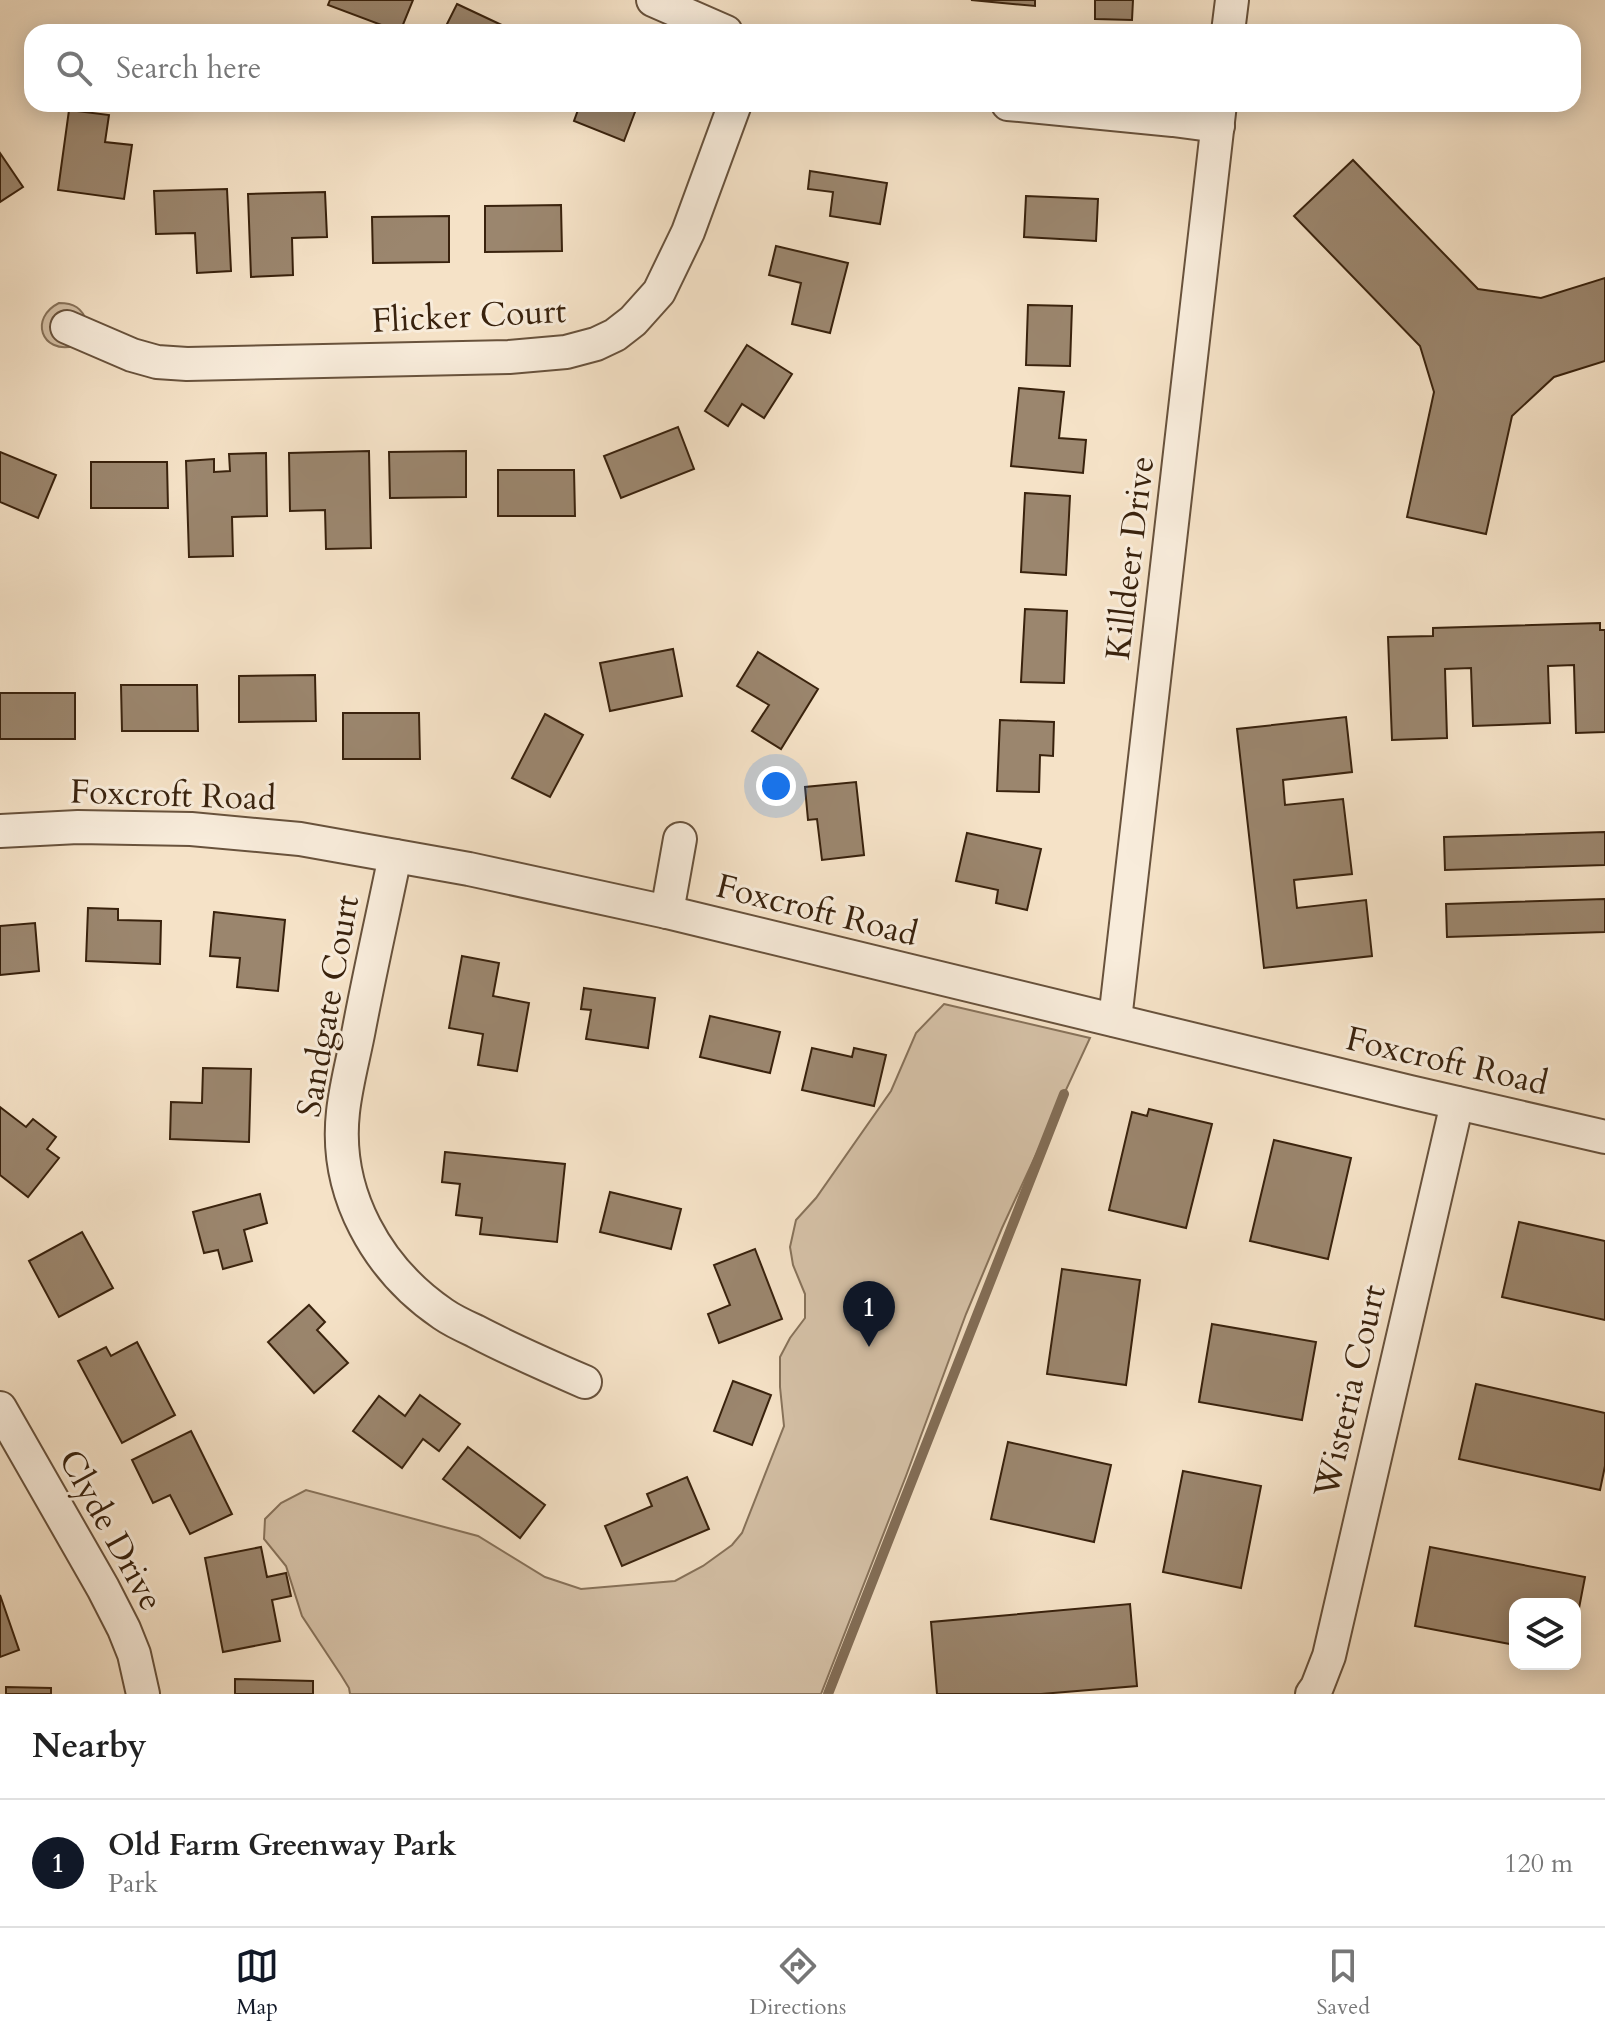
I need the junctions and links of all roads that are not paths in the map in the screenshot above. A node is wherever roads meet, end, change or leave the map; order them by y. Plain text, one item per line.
1 (653, 0) edge
2 (1232, 0) edge
3 (708, 24) edge
4 (1229, 24) edge
5 (732, 112) edge
6 (1094, 112) edge
7 (1219, 115) edge
8 (67, 327) dead end
9 (0, 831) edge
10 (680, 839) dead end
11 (395, 856) junction
12 (667, 912) junction
13 (1115, 1020) junction
14 (1457, 1103) junction
15 (1605, 1137) edge
16 (585, 1382) dead end
17 (0, 1408) edge
18 (143, 1694) edge
19 (1312, 1694) edge

1 - 3 street
2 - 4 street
5 - 8 street, Flicker Court
6 - 7 street
7 - 13 street, Killdeer Drive
9 - 11 street, Foxcroft Road
10 - 12 street
11 - 12 street, Foxcroft Road
11 - 16 street, Sandgate Court
12 - 13 street, Foxcroft Road
13 - 14 street, Foxcroft Road
14 - 15 street, Foxcroft Road
14 - 19 street, Wisteria Court
17 - 18 street, Clyde Drive

